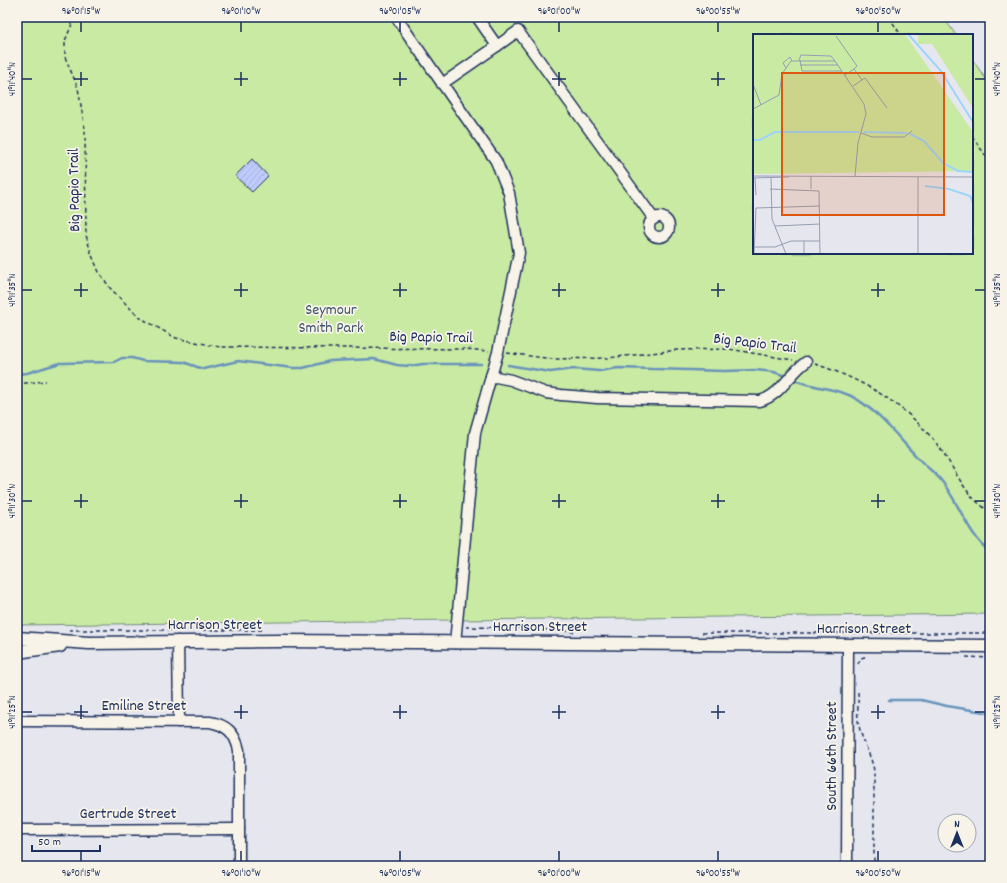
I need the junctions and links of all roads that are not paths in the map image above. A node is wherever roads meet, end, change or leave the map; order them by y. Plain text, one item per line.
1 (396, 17) edge
2 (477, 17) edge
3 (497, 46) junction
4 (442, 84) junction
5 (654, 219) dead end
6 (806, 362) road end
7 (491, 376) junction
8 (17, 638) edge
9 (178, 641) junction
10 (89, 643) junction
11 (455, 643) junction
12 (848, 646) junction
13 (990, 646) edge
14 (17, 652) edge
15 (17, 721) edge
16 (179, 722) junction
17 (239, 829) junction
18 (17, 830) edge
19 (239, 866) edge
20 (847, 866) edge

1 - 4 street
2 - 3 street
3 - 4 street
3 - 5 street
4 - 7 street
6 - 7 street
7 - 11 street
8 - 10 main road, Harrison Street
9 - 10 main road, Harrison Street
9 - 11 main road, Harrison Street
9 - 16 street
10 - 14 main road, Harrison Street
11 - 12 main road, Harrison Street
12 - 13 main road, Harrison Street
12 - 20 street, South 66th Street
15 - 16 street, Emiline Street
16 - 17 street, Emiline Street
17 - 18 street, Gertrude Street
17 - 19 street, Emiline Street

